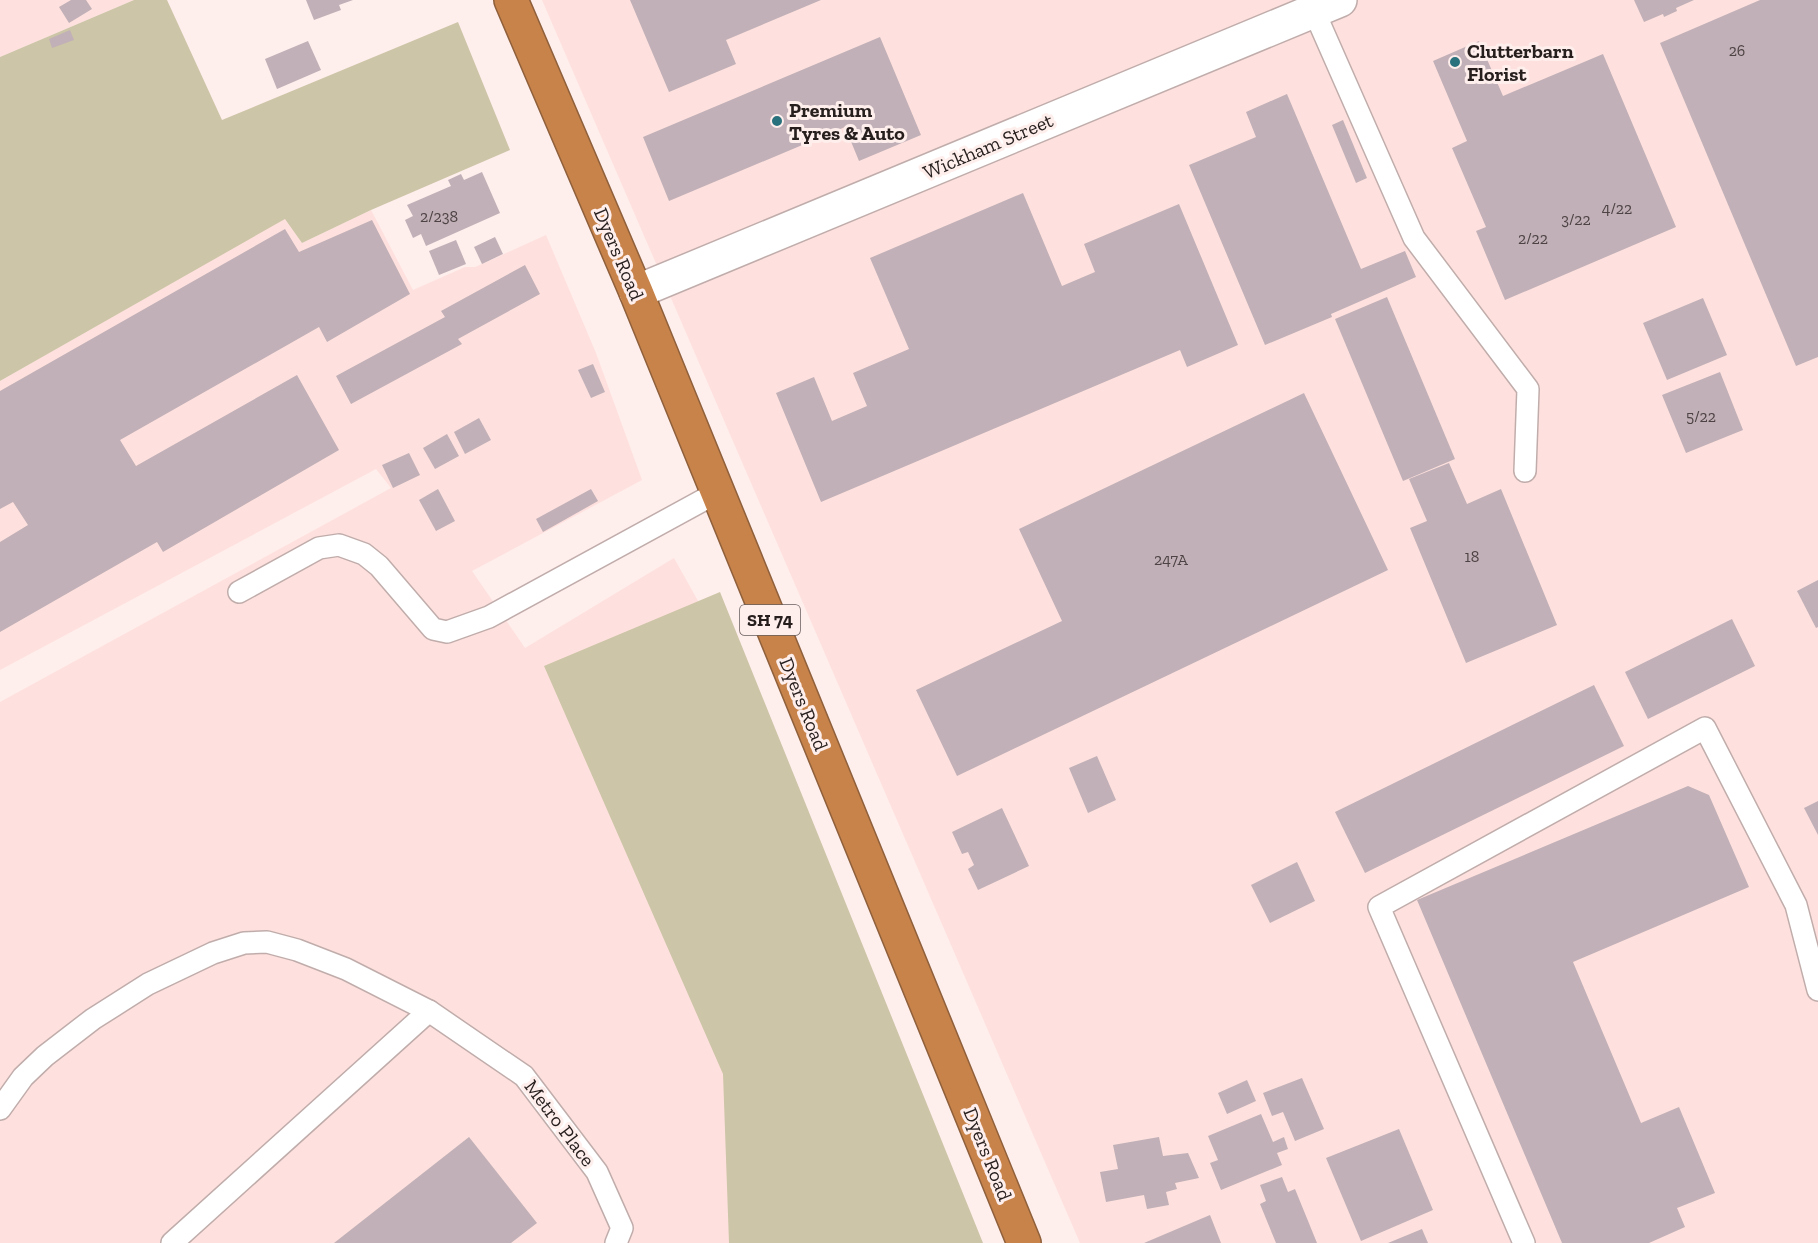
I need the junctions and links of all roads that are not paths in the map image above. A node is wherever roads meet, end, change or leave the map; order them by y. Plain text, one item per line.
1 (511, 0) edge
2 (1327, 5) edge
3 (636, 292) junction
4 (1525, 471) dead end
5 (718, 492) junction
6 (239, 592) dead end
7 (1818, 990) edge
8 (429, 1011) junction
9 (0, 1109) edge
10 (172, 1243) edge
11 (616, 1243) edge
12 (1024, 1243) edge
13 (1524, 1243) edge

1 - 3 highway, Dyers Road / SH 74
2 - 3 street, Wickham Street
2 - 4 lane
3 - 5 highway, Dyers Road / SH 74
5 - 6 lane
5 - 12 highway, Dyers Road / SH 74
7 - 13 lane
8 - 9 lane, Metro Place
8 - 10 lane
8 - 11 lane, Metro Place

